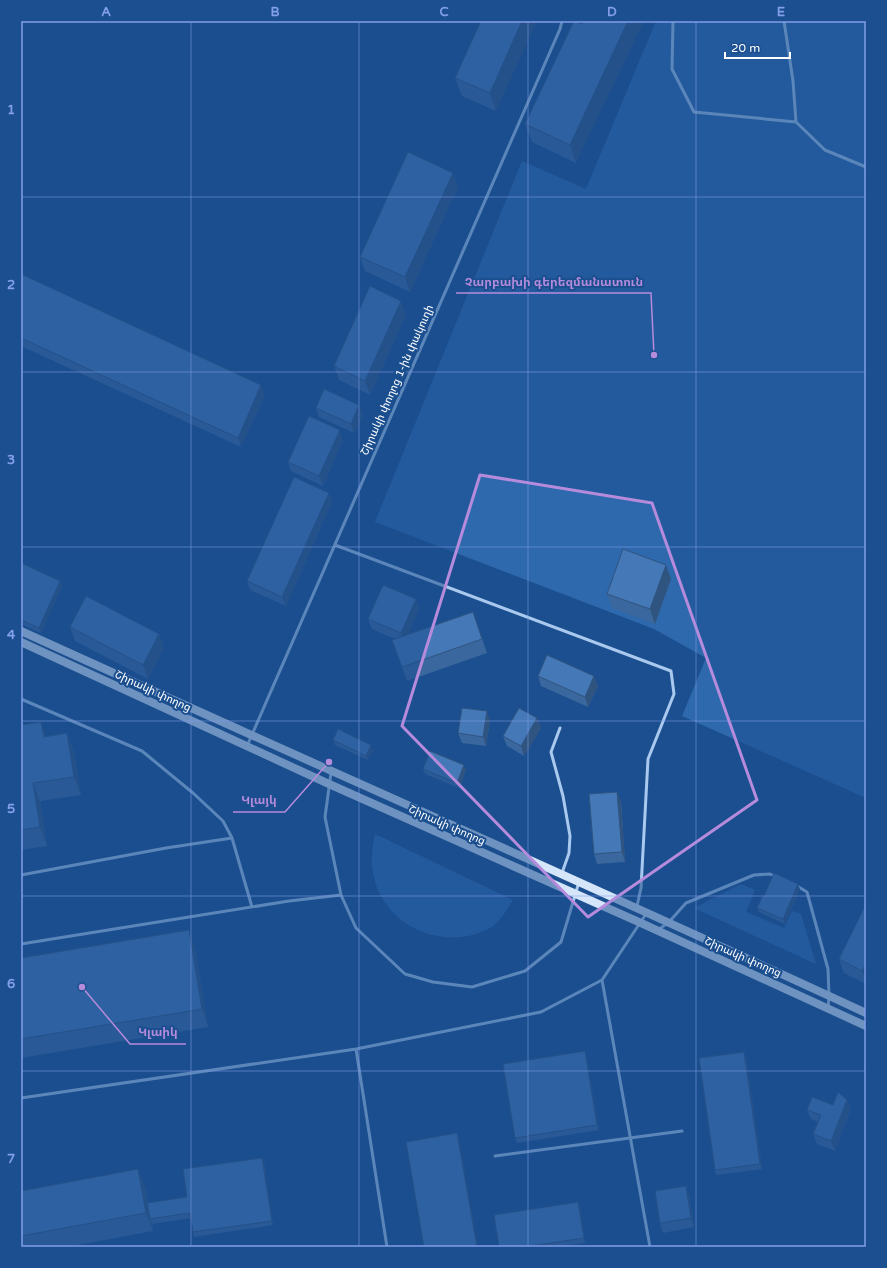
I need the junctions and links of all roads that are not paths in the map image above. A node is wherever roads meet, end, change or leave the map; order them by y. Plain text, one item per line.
1 (562, 21) edge
2 (673, 21) edge
3 (784, 21) edge
4 (796, 122) junction
5 (866, 167) edge
6 (335, 545) junction
7 (21, 631) edge
8 (21, 642) edge
9 (21, 699) edge
10 (560, 728) dead end
11 (252, 736) junction
12 (247, 746) junction
13 (331, 771) junction
14 (329, 784) junction
15 (232, 838) junction
16 (21, 875) edge
17 (561, 875) junction
18 (782, 880) edge
19 (579, 882) junction
20 (794, 884) edge
21 (575, 894) junction
22 (341, 895) junction
23 (252, 907) junction
24 (637, 908) junction
25 (647, 913) junction
26 (669, 922) junction
27 (641, 923) junction
28 (658, 931) junction
29 (21, 944) edge
30 (602, 980) junction
31 (829, 996) junction
32 (828, 1008) junction
33 (866, 1014) edge
34 (866, 1026) edge
35 (356, 1049) junction
36 (21, 1098) edge
37 (682, 1131) dead end
38 (631, 1138) junction
39 (495, 1156) dead end
40 (387, 1247) edge
41 (650, 1247) edge

1 - 6 lane, Շիրակի փողոց 1-ին փակուղի
2 - 4 lane
3 - 4 lane
4 - 5 lane
6 - 11 lane, Շիրակի փողոց 1-ին փակուղի
6 - 24 lane
7 - 11 main road, Շիրակի փողոց
8 - 12 main road, Շիրակի փողոց
9 - 15 lane
10 - 17 lane
11 - 12 lane, Շիրակի փողոց 1-ին փակուղի
11 - 13 main road, Շիրակի փողոց
12 - 14 main road, Շիրակի փողոց
13 - 14 lane
13 - 17 main road, Շիրակի փողոց
14 - 21 main road, Շիրակի փողոց
14 - 22 lane
15 - 16 lane
15 - 23 lane
17 - 19 main road, Շիրակի փողոց
18 - 26 lane
19 - 21 lane
19 - 24 main road, Շիրակի փողոց
20 - 31 lane
21 - 22 lane
21 - 27 main road, Շիրակի փողոց
22 - 23 lane
23 - 29 lane
24 - 25 main road, Շիրակի փողոց
25 - 26 main road, Շիրակի փողոց
25 - 27 lane
26 - 28 lane
26 - 31 main road, Շիրակի փողոց
27 - 28 main road, Շիրակի փողոց
27 - 30 lane
28 - 32 main road, Շիրակի փողոց
30 - 35 lane
30 - 38 lane
31 - 32 lane
31 - 33 main road, Շիրակի փողոց
32 - 34 main road, Շիրակի փողոց
35 - 36 lane
35 - 40 lane
37 - 38 lane
38 - 39 lane
38 - 41 lane

